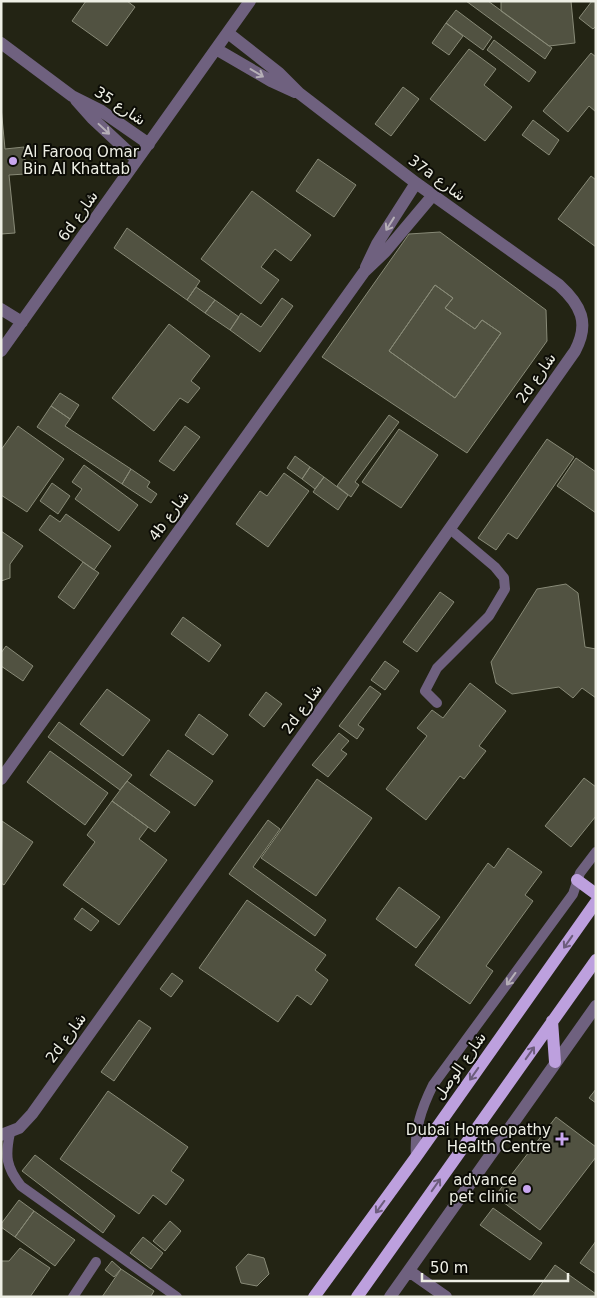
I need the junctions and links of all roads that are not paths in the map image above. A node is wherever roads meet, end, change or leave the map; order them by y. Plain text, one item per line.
1 (250, 1) edge
2 (228, 33) junction
3 (1, 43) edge
4 (216, 49) junction
5 (299, 93) junction
6 (72, 96) junction
7 (148, 144) junction
8 (137, 160) junction
9 (416, 183) junction
10 (433, 195) junction
11 (364, 272) junction
12 (559, 285) joint
13 (1, 309) edge
14 (22, 322) junction
15 (1, 351) edge
16 (450, 529) junction
17 (437, 703) dead end
18 (1, 779) edge
19 (596, 852) edge
20 (577, 880) junction
21 (596, 894) edge
22 (596, 902) edge
23 (596, 960) edge
24 (596, 1006) edge
25 (552, 1021) junction
26 (555, 1062) junction
27 (6, 1134) edge
28 (416, 1157) junction
29 (96, 1262) dead end
30 (408, 1271) junction
31 (73, 1297) edge
32 (177, 1297) edge
33 (314, 1297) edge
34 (357, 1297) edge
35 (390, 1297) edge
36 (446, 1297) edge

1 - 2 street, 6d شارع
2 - 4 street, 6d شارع
2 - 5 street, 37a شارع
3 - 6 street, شارع 35
4 -> 5 street, 37a شارع
4 - 7 street, 6d شارع
5 - 9 street, 37a شارع
6 - 7 street, شارع 35
6 -> 8 street, شارع 35
7 - 8 street, 6d شارع
8 - 14 street, 6d شارع
9 - 10 street, 37a شارع
9 -> 11 street, 4b شارع
10 - 11 street, 4b شارع
10 - 12 street, 37a شارع
11 - 18 street, 4b شارع
12 - 16 street, 2d شارع
13 - 14 street
14 - 15 street, 6d شارع
16 - 17 lane
16 - 27 street, 2d شارع
19 - 20 lane
20 - 21 main road
20 -> 28 lane
22 -> 28 main road, شارع الوصل
23 - 25 main road
24 - 26 street
25 - 26 main road
34 -> 25 main road
26 - 30 street
27 - 32 lane
28 -> 33 main road, شارع الوصل
29 - 31 lane
30 - 35 street
30 - 36 street

